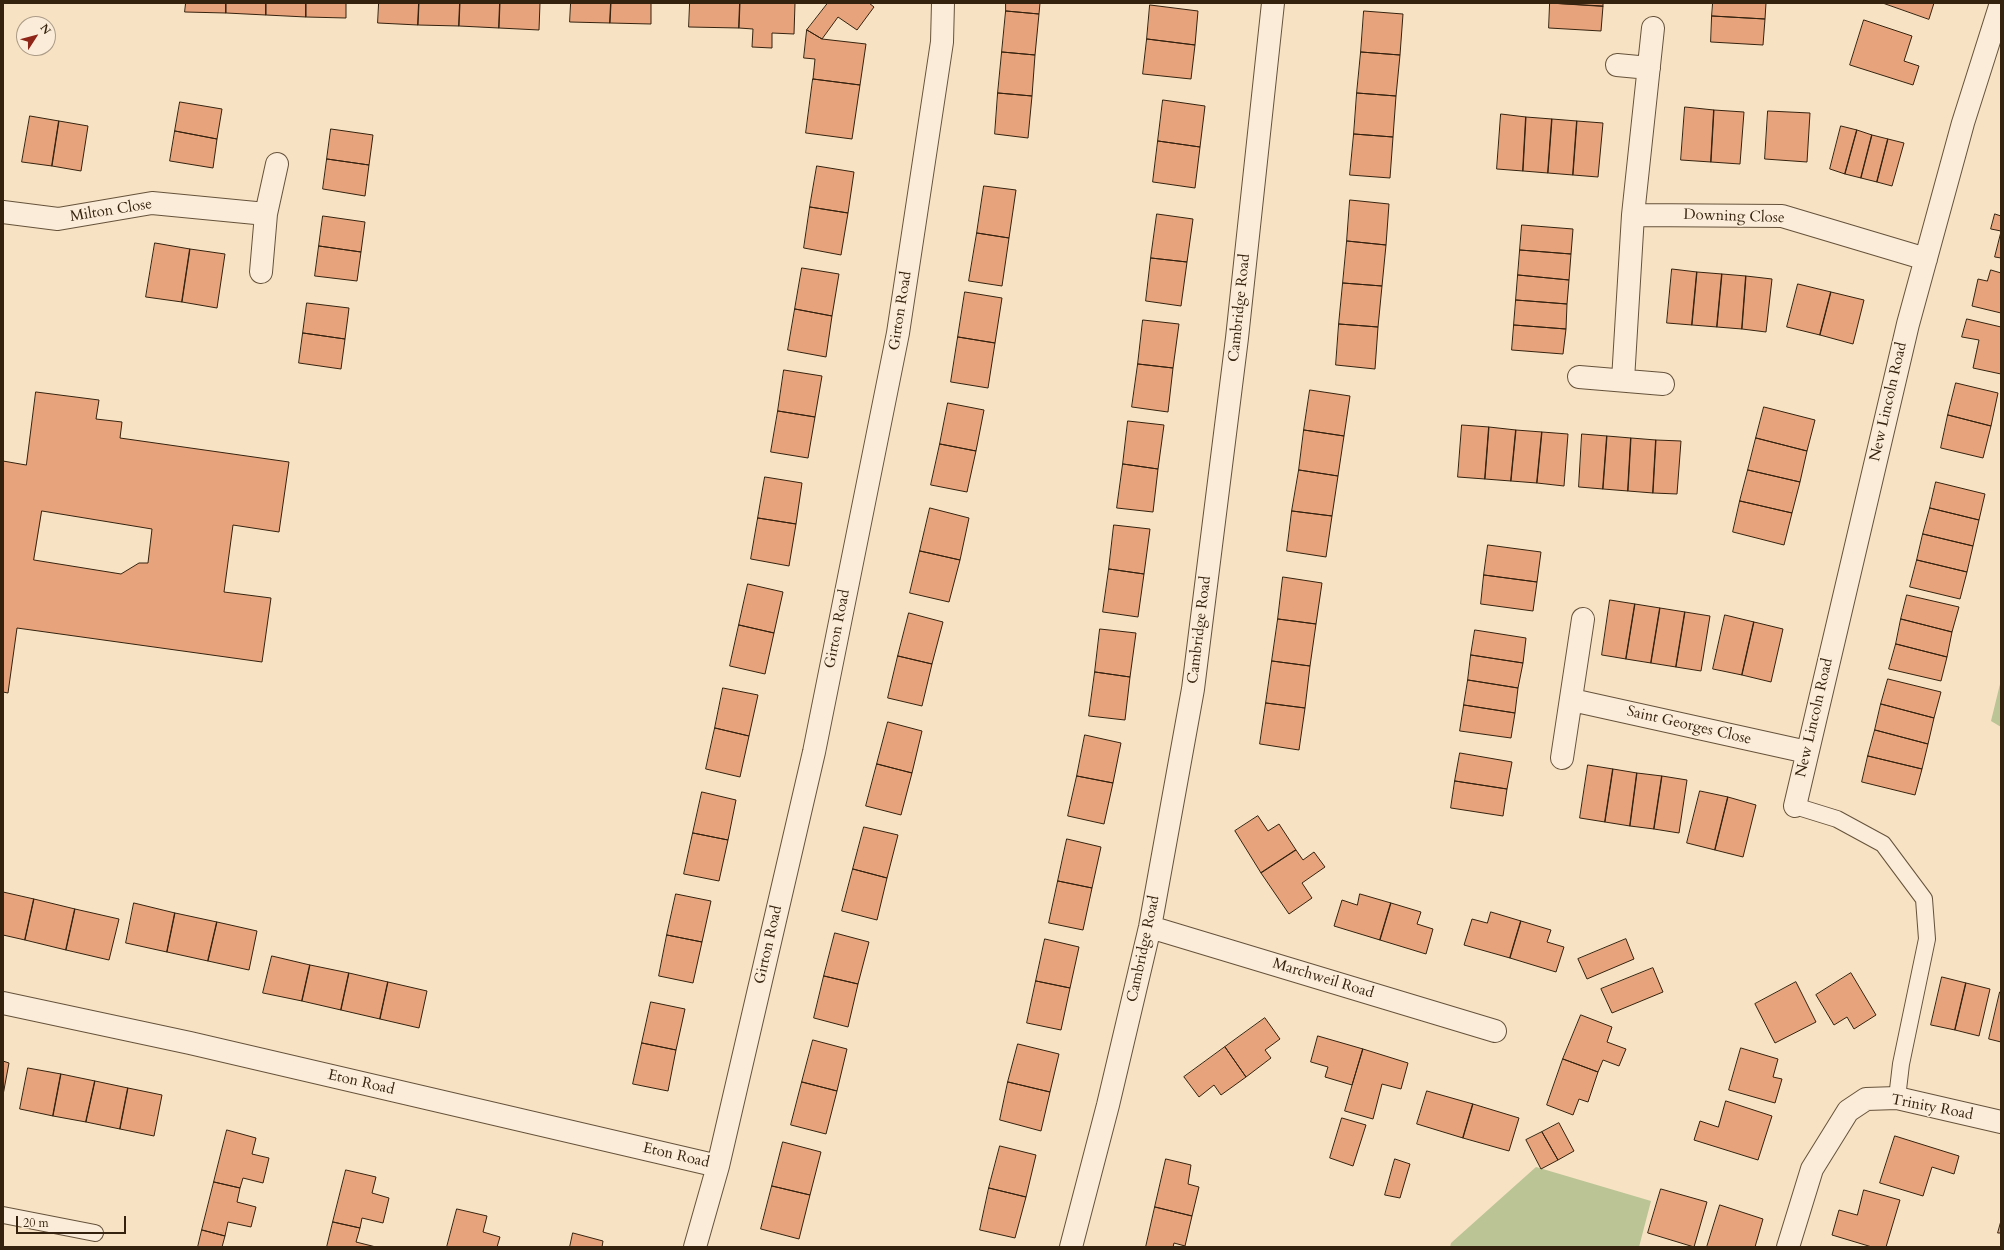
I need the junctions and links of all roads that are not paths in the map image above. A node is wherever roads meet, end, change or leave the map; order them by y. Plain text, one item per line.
1 (943, 3) edge
2 (1273, 3) edge
3 (2001, 3) edge
4 (1653, 28) dead end
5 (1616, 65) dead end
6 (1649, 68) junction
7 (277, 164) dead end
8 (3, 212) edge
9 (266, 214) junction
10 (1633, 215) junction
11 (1926, 259) junction
12 (262, 272) dead end
13 (1579, 378) dead end
14 (1623, 380) junction
15 (1663, 384) dead end
16 (1583, 619) dead end
17 (1572, 700) junction
18 (1807, 752) junction
19 (1562, 758) dead end
20 (1795, 806) joint
21 (1150, 927) junction
22 (3, 1003) edge
23 (1495, 1031) dead end
24 (1897, 1098) junction
25 (2001, 1122) edge
26 (718, 1166) junction
27 (3, 1215) edge
28 (95, 1233) dead end
29 (694, 1247) edge
30 (1071, 1247) edge
31 (1788, 1247) edge

1 - 26 street, Girton Road
2 - 21 street, Cambridge Road
3 - 11 street, New Lincoln Road
4 - 6 street
5 - 6 street
6 - 10 street
7 - 9 street
8 - 9 street, Milton Close
9 - 12 street
10 - 11 street, Downing Close
10 - 14 street
11 - 18 street, New Lincoln Road
13 - 14 street
14 - 15 street
16 - 17 street
17 - 18 street, Saint Georges Close
17 - 19 street
18 - 20 street, New Lincoln Road
20 - 24 lane
21 - 23 street, Marchweil Road
21 - 30 street, Cambridge Road
22 - 26 street, Eton Road
24 - 25 street, Trinity Road
24 - 31 street, Trinity Road
26 - 29 street, Girton Road
27 - 28 lane

